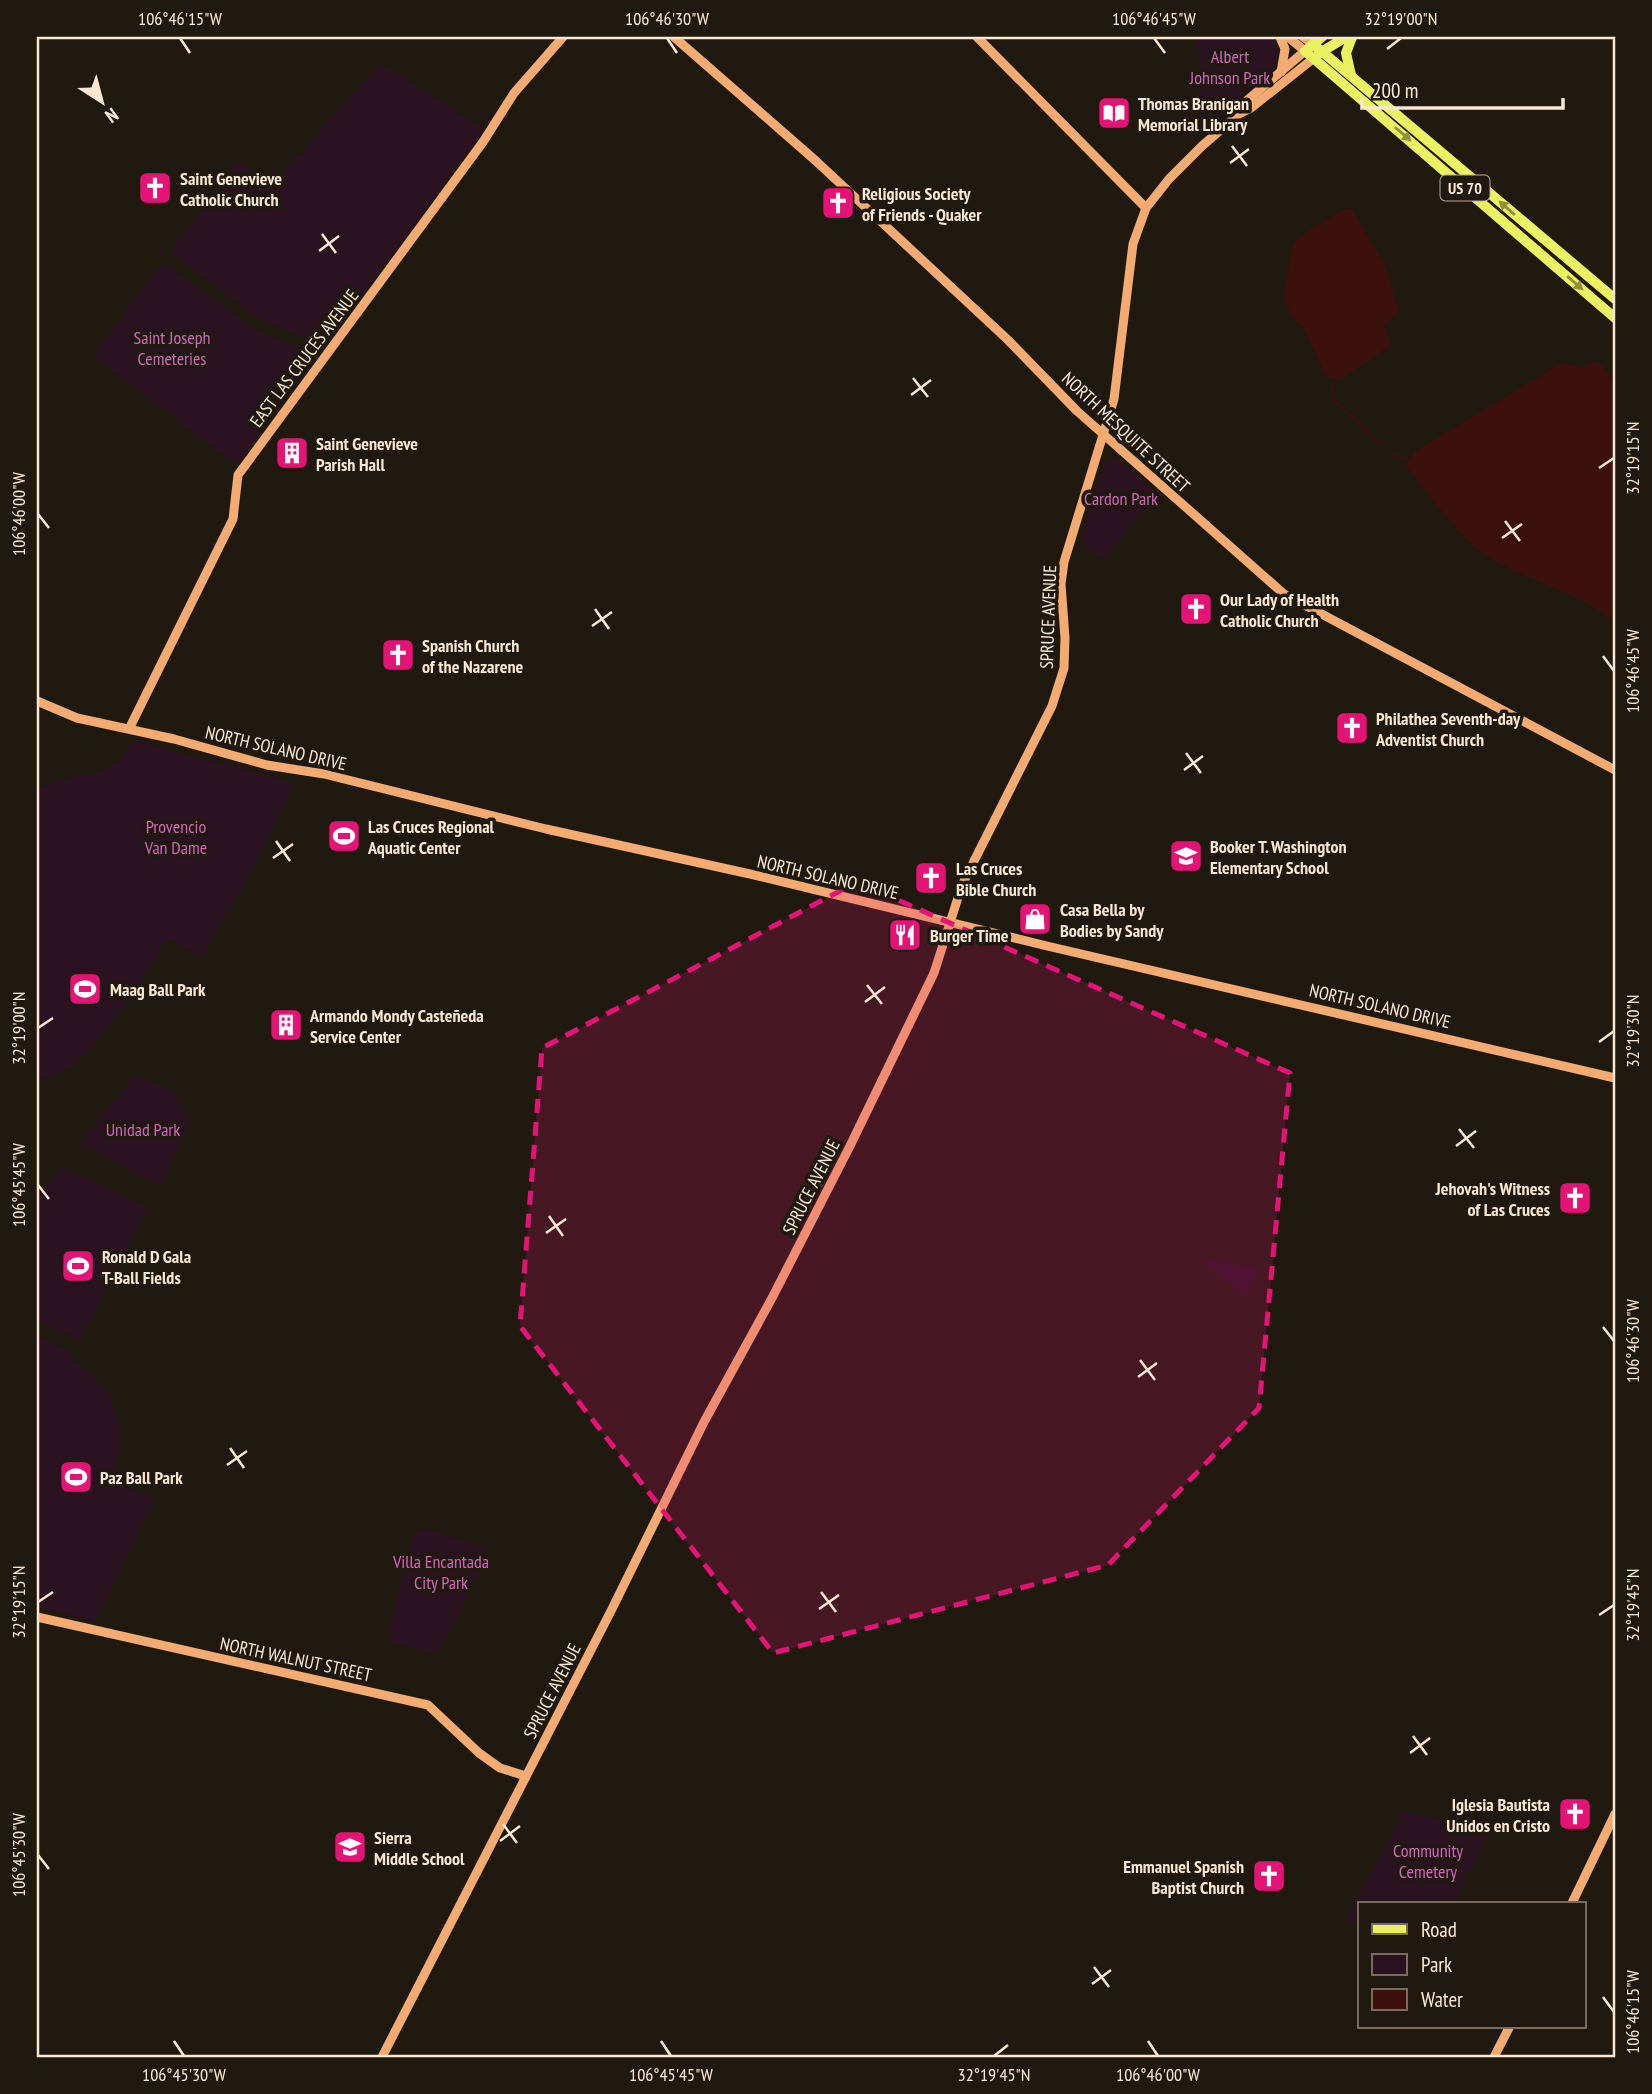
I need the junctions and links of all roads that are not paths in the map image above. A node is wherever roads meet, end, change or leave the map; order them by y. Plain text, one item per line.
1 (563, 37) edge
2 (674, 37) edge
3 (977, 37) edge
4 (1280, 37) edge
5 (1287, 37) edge
6 (1303, 37) edge
7 (1346, 37) edge
8 (1352, 37) edge
9 (1315, 48) edge
10 (1281, 72) junction
11 (1351, 75) junction
12 (1239, 114) junction
13 (1146, 208) junction
14 (1615, 299) edge
15 (1615, 318) edge
16 (1102, 434) junction
17 (37, 701) edge
18 (129, 729) junction
19 (1615, 770) edge
20 (951, 922) junction
21 (1615, 1078) edge
22 (37, 1617) edge
23 (526, 1776) junction
24 (1615, 1814) edge
25 (1572, 1902) edge
26 (1509, 2028) edge
27 (382, 2057) edge
28 (1494, 2057) edge

1 - 18 main road, EAST LAS CRUCES AVENUE
2 - 16 main road, NORTH MESQUITE STREET
3 - 13 main road
4 - 10 main road
5 - 9 main road
6 - 9 main road
7 - 9 main road
8 - 11 main road
9 - 10 main road
9 - 11 main road
9 - 12 main road
9 -> 15 main road, US 70
10 - 12 main road
14 -> 11 main road, US 70
12 - 13 main road, SPRUCE AVENUE
13 - 16 main road, SPRUCE AVENUE
16 - 19 main road, NORTH MESQUITE STREET
16 - 20 main road, SPRUCE AVENUE
17 - 18 main road, NORTH SOLANO DRIVE
18 - 20 main road, NORTH SOLANO DRIVE
20 - 21 main road, NORTH SOLANO DRIVE
20 - 23 main road, SPRUCE AVENUE
22 - 23 main road, NORTH WALNUT STREET
23 - 27 main road, SPRUCE AVENUE
24 - 25 main road
26 - 28 main road

